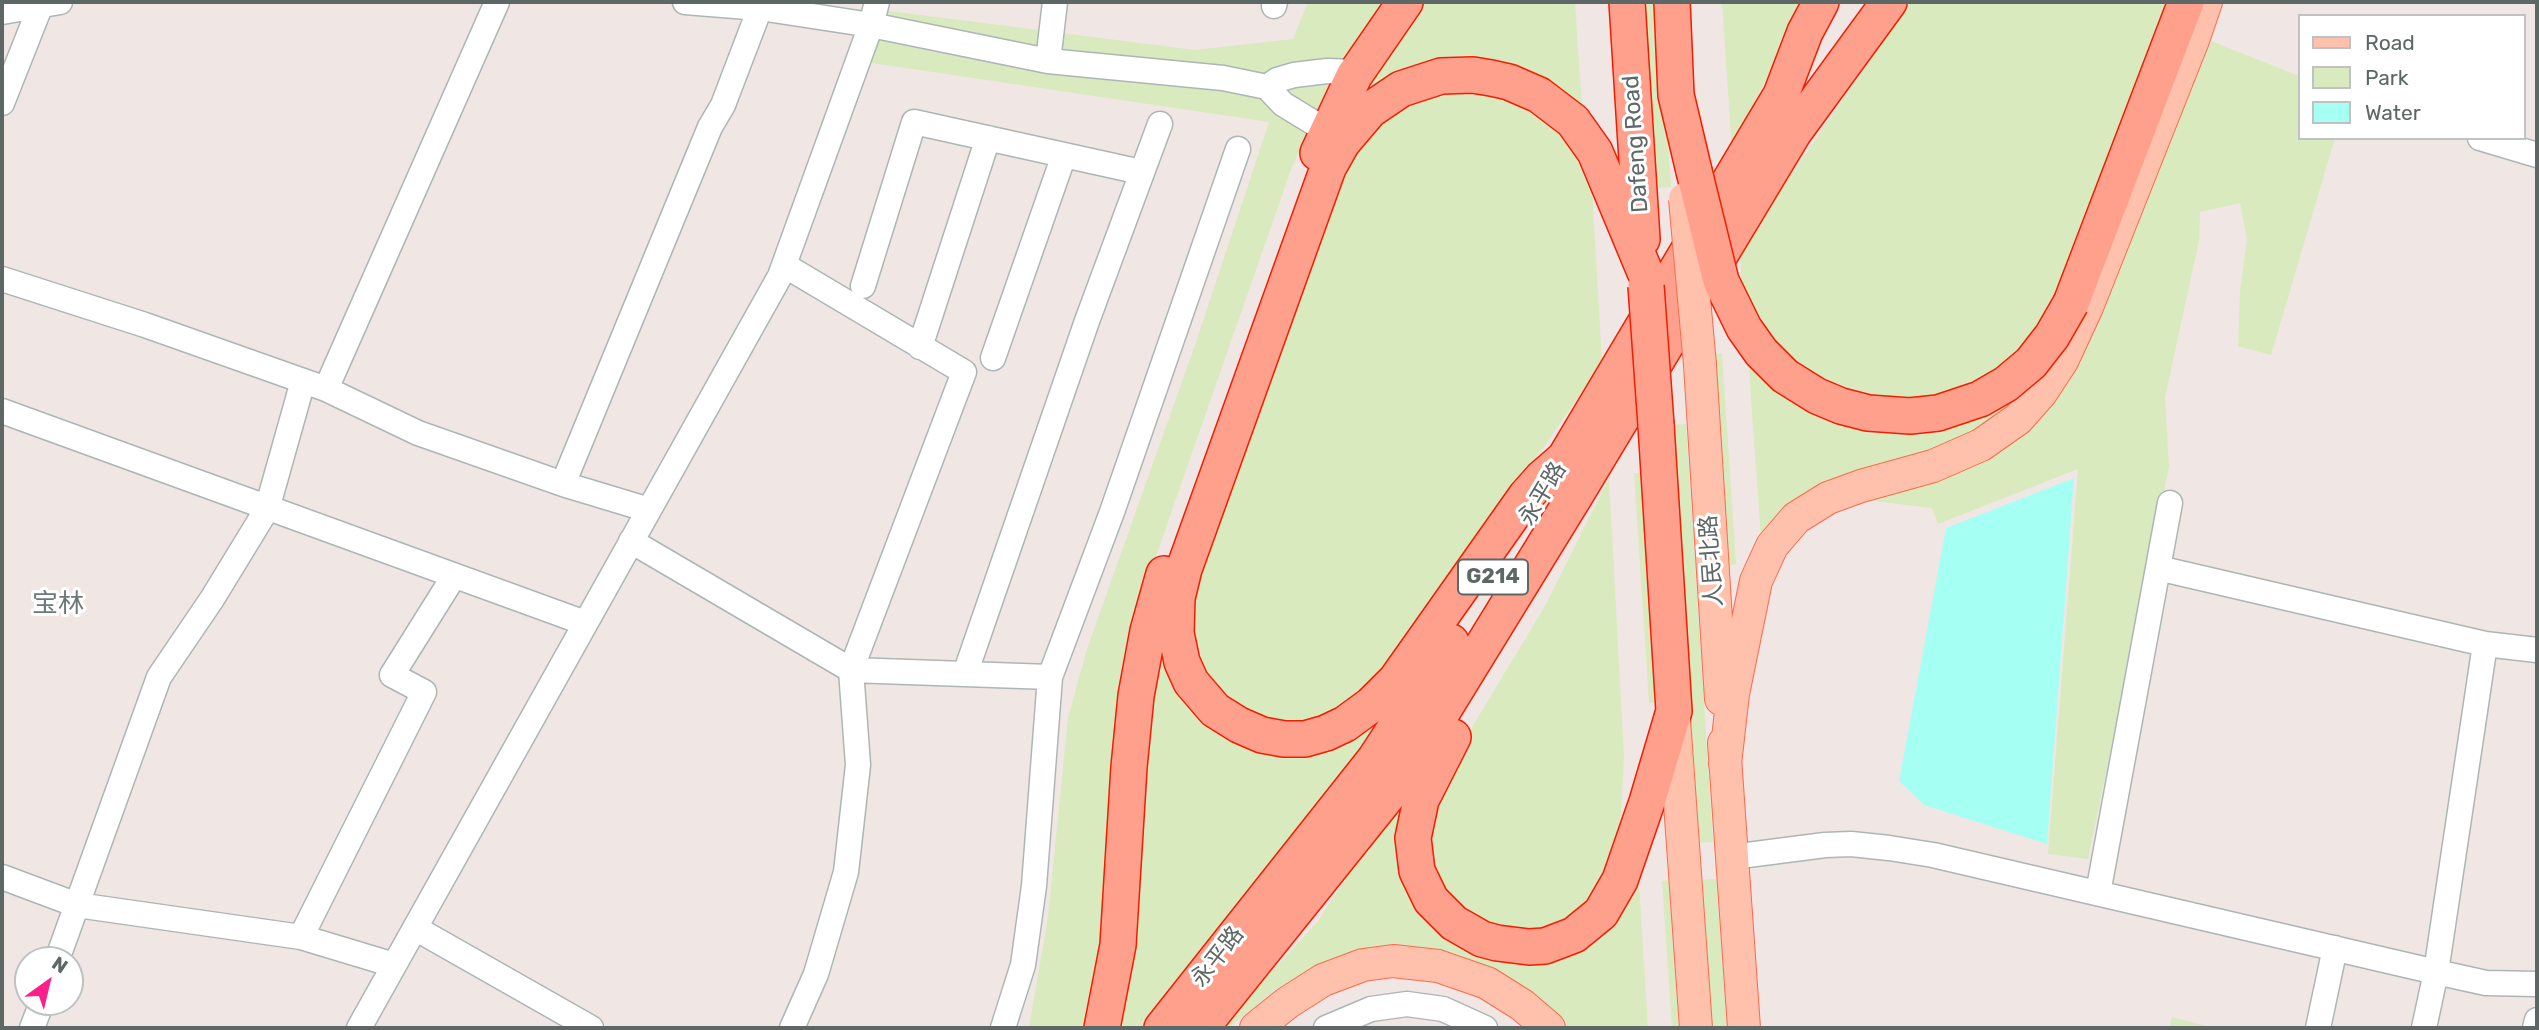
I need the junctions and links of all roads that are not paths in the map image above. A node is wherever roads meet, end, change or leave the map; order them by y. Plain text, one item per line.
1 (497, 2) edge
2 (685, 2) edge
3 (1055, 2) edge
4 (1405, 2) edge
5 (1627, 2) edge
6 (1672, 2) edge
7 (1821, 2) edge
8 (1837, 2) edge
9 (1868, 2) edge
10 (1889, 2) edge
11 (2186, 2) edge
12 (2206, 2) edge
13 (47, 3) edge
14 (760, 8) junction
15 (2, 12) edge
16 (874, 13) edge
17 (1048, 61) junction
18 (1357, 72) junction
19 (1267, 88) junction
20 (1781, 96) junction
21 (2, 103) edge
22 (1160, 124) dead end
23 (1327, 131) junction
24 (1794, 132) junction
25 (988, 138) junction
26 (2487, 140) edge
27 (1238, 149) dead end
28 (1064, 155) junction
29 (2537, 155) edge
30 (1141, 172) junction
31 (1690, 185) junction
32 (783, 265) junction
33 (2, 279) edge
34 (1645, 279) junction
35 (863, 286) dead end
36 (920, 347) junction
37 (993, 358) dead end
38 (314, 385) junction
39 (2, 411) edge
40 (1565, 458) junction
41 (563, 484) junction
42 (1576, 494) junction
43 (2171, 503) dead end
44 (267, 509) junction
45 (649, 510) junction
46 (631, 541) junction
47 (2158, 568) junction
48 (454, 576) junction
49 (585, 623) junction
50 (2485, 644) junction
51 (2537, 650) edge
52 (851, 670) junction
53 (965, 674) junction
54 (1050, 677) junction
55 (1674, 711) junction
56 (1726, 764) junction
57 (1732, 857) junction
58 (1684, 863) junction
59 (2, 877) edge
60 (2098, 893) junction
61 (77, 905) junction
62 (415, 928) junction
63 (301, 937) junction
64 (62, 946) edge
65 (2335, 948) junction
66 (394, 965) junction
67 (2436, 972) junction
68 (2537, 984) edge
69 (2537, 1020) edge
70 (359, 1028) edge
71 (591, 1028) edge
72 (792, 1028) edge
73 (1003, 1028) edge
74 (1102, 1028) edge
75 (1162, 1028) edge
76 (1201, 1028) edge
77 (1256, 1028) edge
78 (1326, 1028) edge
79 (1485, 1028) edge
80 (1549, 1028) edge
81 (1696, 1028) edge
82 (1744, 1028) edge
83 (2318, 1028) edge
84 (2424, 1028) edge
85 (2535, 1028) edge

1 - 38 street
2 - 14 street
3 - 17 street
4 - 18 highway
5 - 34 highway, Dafeng Road
6 - 31 highway, Dafeng Road
7 - 20 highway
8 - 20 main road, 永平路
9 - 24 main road, 永平路
10 - 24 highway
11 - 31 highway, Dafeng Road, bridge
12 - 56 main road
13 - 15 street
13 - 21 street
14 - 16 street
14 - 41 street
16 - 17 street
16 - 32 street
17 - 19 street
18 - 19 street
18 - 23 highway
19 - 23 street
20 - 40 highway, 永平路 / G214
22 - 30 street
23 - 74 highway
24 - 42 highway, 永平路 / G214
25 - 28 street
25 - 35 street
25 - 36 street
26 - 29 street
27 - 54 street
28 - 30 street
28 - 37 street
30 - 53 street
31 - 56 main road, 人民北路, bridge
32 - 36 street
32 - 45 street
33 - 38 street
34 - 40 highway
34 - 55 highway, 人民北路, bridge
36 - 52 street
38 - 41 street
38 - 44 street
39 - 44 street
40 - 75 highway, 永平路 / G214
41 - 45 street
42 - 55 highway
42 - 76 highway, 永平路 / G214
43 - 47 street
44 - 48 street
44 - 61 street
45 - 46 street
46 - 49 street
46 - 52 street
47 - 50 street
47 - 60 street
48 - 49 street
48 - 63 street
49 - 62 street
50 - 51 street
50 - 67 street
52 - 53 street
52 - 72 street
53 - 54 street
54 - 73 street
55 - 58 main road, 人民北路
56 - 57 main road, 人民北路
57 - 58 main road
57 - 60 street
57 - 82 main road, 人民北路
58 - 81 main road, 人民北路
59 - 61 street
60 - 65 street
61 - 63 street
61 - 64 street
62 - 66 street
62 - 71 street
63 - 66 street
65 - 67 street
65 - 83 street
66 - 70 street
67 - 68 street
67 - 84 street
69 - 85 street
77 - 80 main road
78 - 79 street

